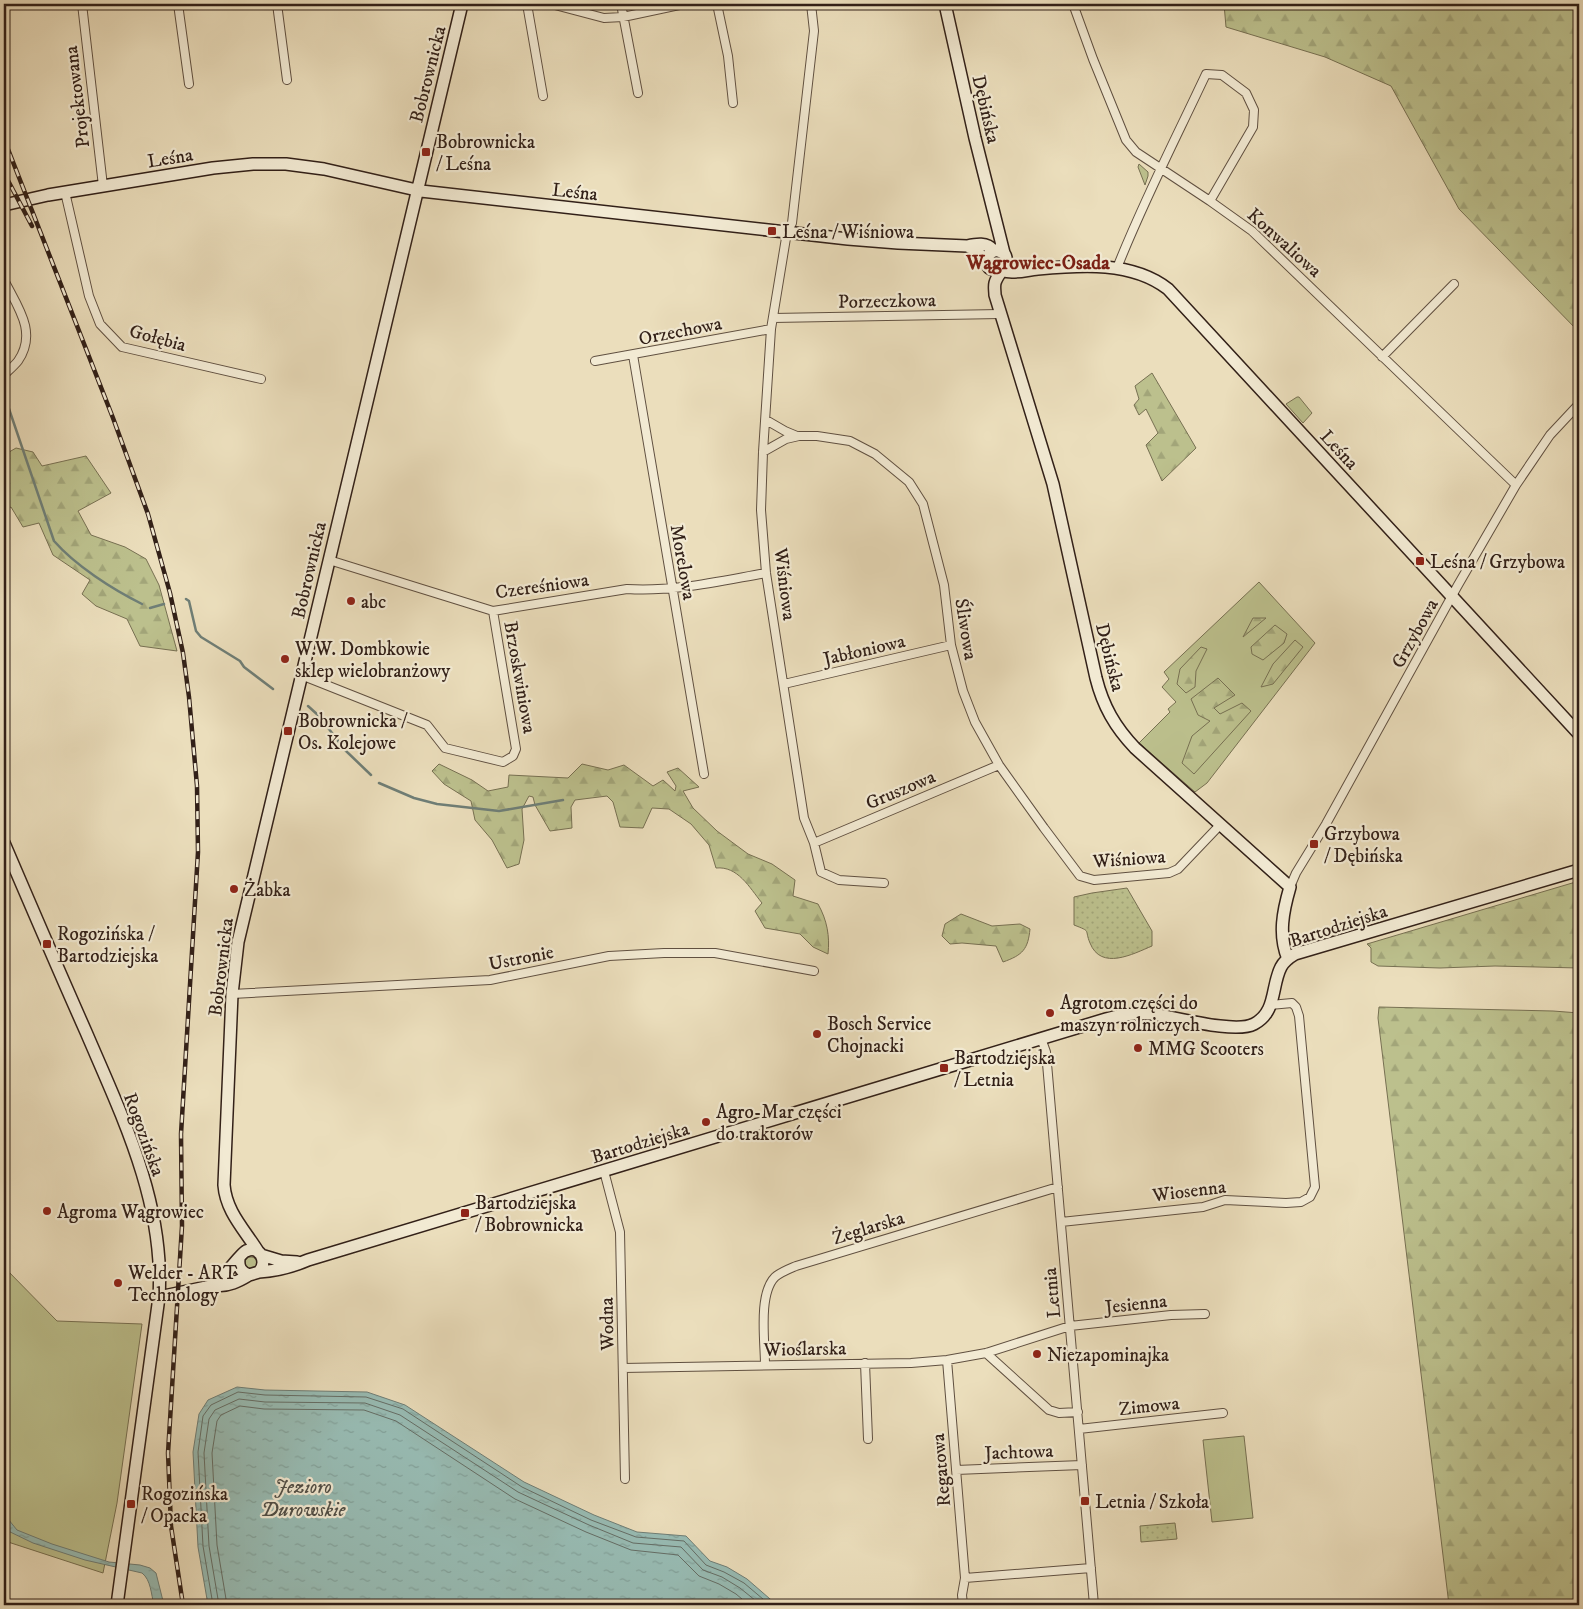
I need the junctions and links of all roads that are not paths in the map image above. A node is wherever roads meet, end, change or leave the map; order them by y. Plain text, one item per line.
1 (82, 4) edge
2 (178, 4) edge
3 (277, 4) edge
4 (462, 4) edge
5 (527, 4) edge
6 (551, 4) edge
7 (621, 4) edge
8 (684, 4) edge
9 (717, 4) edge
10 (812, 4) edge
11 (945, 4) edge
12 (1072, 4) edge
13 (623, 17) junction
14 (286, 80) dead end
15 (189, 84) dead end
16 (638, 93) dead end
17 (543, 96) dead end
18 (733, 102) dead end
19 (1161, 170) junction
20 (103, 186) junction
21 (417, 191) junction
22 (65, 192) junction
23 (1210, 201) junction
24 (4, 205) edge
25 (787, 232) junction
26 (967, 246) junction
27 (1002, 254) junction
28 (987, 263) junction
29 (1117, 268) junction
30 (1036, 269) junction
31 (1001, 270) junction
32 (4, 280) edge
33 (1454, 284) dead end
34 (995, 296) junction
35 (1000, 314) junction
36 (773, 318) junction
37 (771, 329) junction
38 (632, 355) junction
39 (1382, 357) junction
40 (595, 361) dead end
41 (4, 376) edge
42 (261, 379) dead end
43 (1579, 404) edge
44 (766, 420) junction
45 (799, 436) junction
46 (763, 452) junction
47 (1516, 485) junction
48 (329, 560) junction
49 (766, 573) junction
50 (672, 589) junction
51 (1452, 596) junction
52 (493, 611) junction
53 (951, 646) junction
54 (301, 675) junction
55 (784, 684) junction
56 (1579, 734) edge
57 (999, 765) junction
58 (704, 774) dead end
59 (1220, 825) junction
60 (814, 843) junction
61 (4, 844) edge
62 (1579, 870) edge
63 (1080, 876) joint
64 (884, 883) dead end
65 (1290, 887) junction
66 (1288, 959) junction
67 (814, 971) dead end
68 (232, 994) junction
69 (1270, 1005) junction
70 (1042, 1038) junction
71 (604, 1171) junction
72 (1058, 1187) junction
73 (1061, 1222) junction
74 (246, 1235) junction
75 (260, 1254) junction
76 (242, 1255) junction
77 (308, 1260) junction
78 (254, 1274) junction
79 (216, 1285) junction
80 (160, 1297) junction
81 (1205, 1314) dead end
82 (1070, 1326) junction
83 (986, 1353) junction
84 (948, 1360) junction
85 (865, 1363) junction
86 (765, 1365) junction
87 (623, 1368) junction
88 (1078, 1412) junction
89 (1223, 1413) dead end
90 (1079, 1429) junction
91 (868, 1438) dead end
92 (1082, 1465) junction
93 (956, 1470) junction
94 (625, 1479) dead end
95 (1091, 1568) junction
96 (965, 1578) junction
97 (117, 1605) edge
98 (963, 1605) edge
99 (1094, 1605) edge

1 - 20 street, Projektowana
2 - 15 street
3 - 14 street
4 - 21 street, Bobrownicka
5 - 17 street
6 - 13 street
7 - 13 street
8 - 13 street
9 - 18 street
10 - 25 street, Wiśniowa
11 - 27 street, Dębińska
12 - 19 street, Konwaliowa
13 - 16 street
19 - 23 street, Konwaliowa
19 - 23 street
19 - 29 street
20 - 21 street, Leśna
20 - 22 street, Leśna
21 - 25 street, Leśna
21 - 48 street, Bobrownicka
22 - 24 street, Leśna
22 - 42 street, Gołębia
23 - 39 street, Konwaliowa
25 - 26 street, Leśna
25 - 36 street, Wiśniowa
26 - 27 street, Leśna
26 - 28 street
27 - 28 street
27 - 30 street, Leśna
27 - 31 street
28 - 31 street
28 - 34 street, Dębińska
29 - 30 street, Leśna
29 - 51 street, Leśna
30 - 31 street, Leśna
31 - 34 street, Dębińska
32 - 41 street
33 - 39 street
34 - 35 street, Dębińska
35 - 36 street, Porzeczkowa
35 - 59 street, Dębińska
36 - 37 street, Wiśniowa
37 - 38 street, Orzechowa
37 - 44 street, Wiśniowa
38 - 40 street, Orzechowa
38 - 50 street, Morelowa
39 - 47 street, Konwaliowa
43 - 47 street, Grzybowa
44 - 45 street, Śliwowa
44 - 46 street, Wiśniowa
45 - 46 street, Śliwowa
45 - 53 street, Śliwowa
46 - 49 street, Wiśniowa
47 - 51 street, Grzybowa
48 - 52 street, Czereśniowa
48 - 54 street, Bobrownicka
49 - 50 street, Czereśniowa
49 - 55 street, Wiśniowa
50 - 52 street, Czereśniowa
50 - 58 street, Morelowa
51 - 56 street, Leśna
51 - 65 street, Grzybowa
52 - 54 street, Brzoskwiniowa
53 - 55 street, Jabłoniowa
53 - 57 street, Śliwowa
54 - 68 street, Bobrownicka
55 - 60 street, Wiśniowa
57 - 60 street, Gruszowa
57 - 63 street, Śliwowa
59 - 63 street, Wiśniowa
59 - 65 street, Dębińska
60 - 64 street, Wiśniowa
61 - 80 street, Rogozińska
62 - 66 street, Bartodziejska
65 - 66 street
66 - 69 street, Bartodziejska
67 - 68 street, Ustronie
68 - 74 street, Bobrownicka
69 - 70 street, Bartodziejska
69 - 73 street, Wiosenna
70 - 71 street, Bartodziejska
70 - 72 street, Letnia
71 - 77 street, Bartodziejska
71 - 87 street, Wodna
72 - 73 street, Letnia
72 - 86 street, Żeglarska
73 - 82 street, Letnia
74 - 75 street, Bobrownicka
74 - 76 street
75 - 76 street
75 - 77 street, Bartodziejska
75 - 78 street
76 - 78 street
76 - 79 street
77 - 78 street, Bartodziejska
78 - 79 street, Bartodziejska
79 - 80 street, Bartodziejska
80 - 97 street, Rogozińska
81 - 82 street, Jesienna
82 - 83 street, Wioślarska
82 - 88 street, Letnia
83 - 84 street, Wioślarska
83 - 88 street
84 - 85 street, Wioślarska
84 - 93 street, Regatowa
85 - 86 street, Wioślarska
85 - 91 street
86 - 87 street, Wioślarska
87 - 94 street, Wodna
88 - 90 street, Letnia
89 - 90 street, Zimowa
90 - 92 street, Letnia
92 - 93 street, Jachtowa
92 - 95 street, Letnia
93 - 96 street, Regatowa
95 - 96 street
95 - 99 street, Letnia
96 - 98 street, Regatowa

